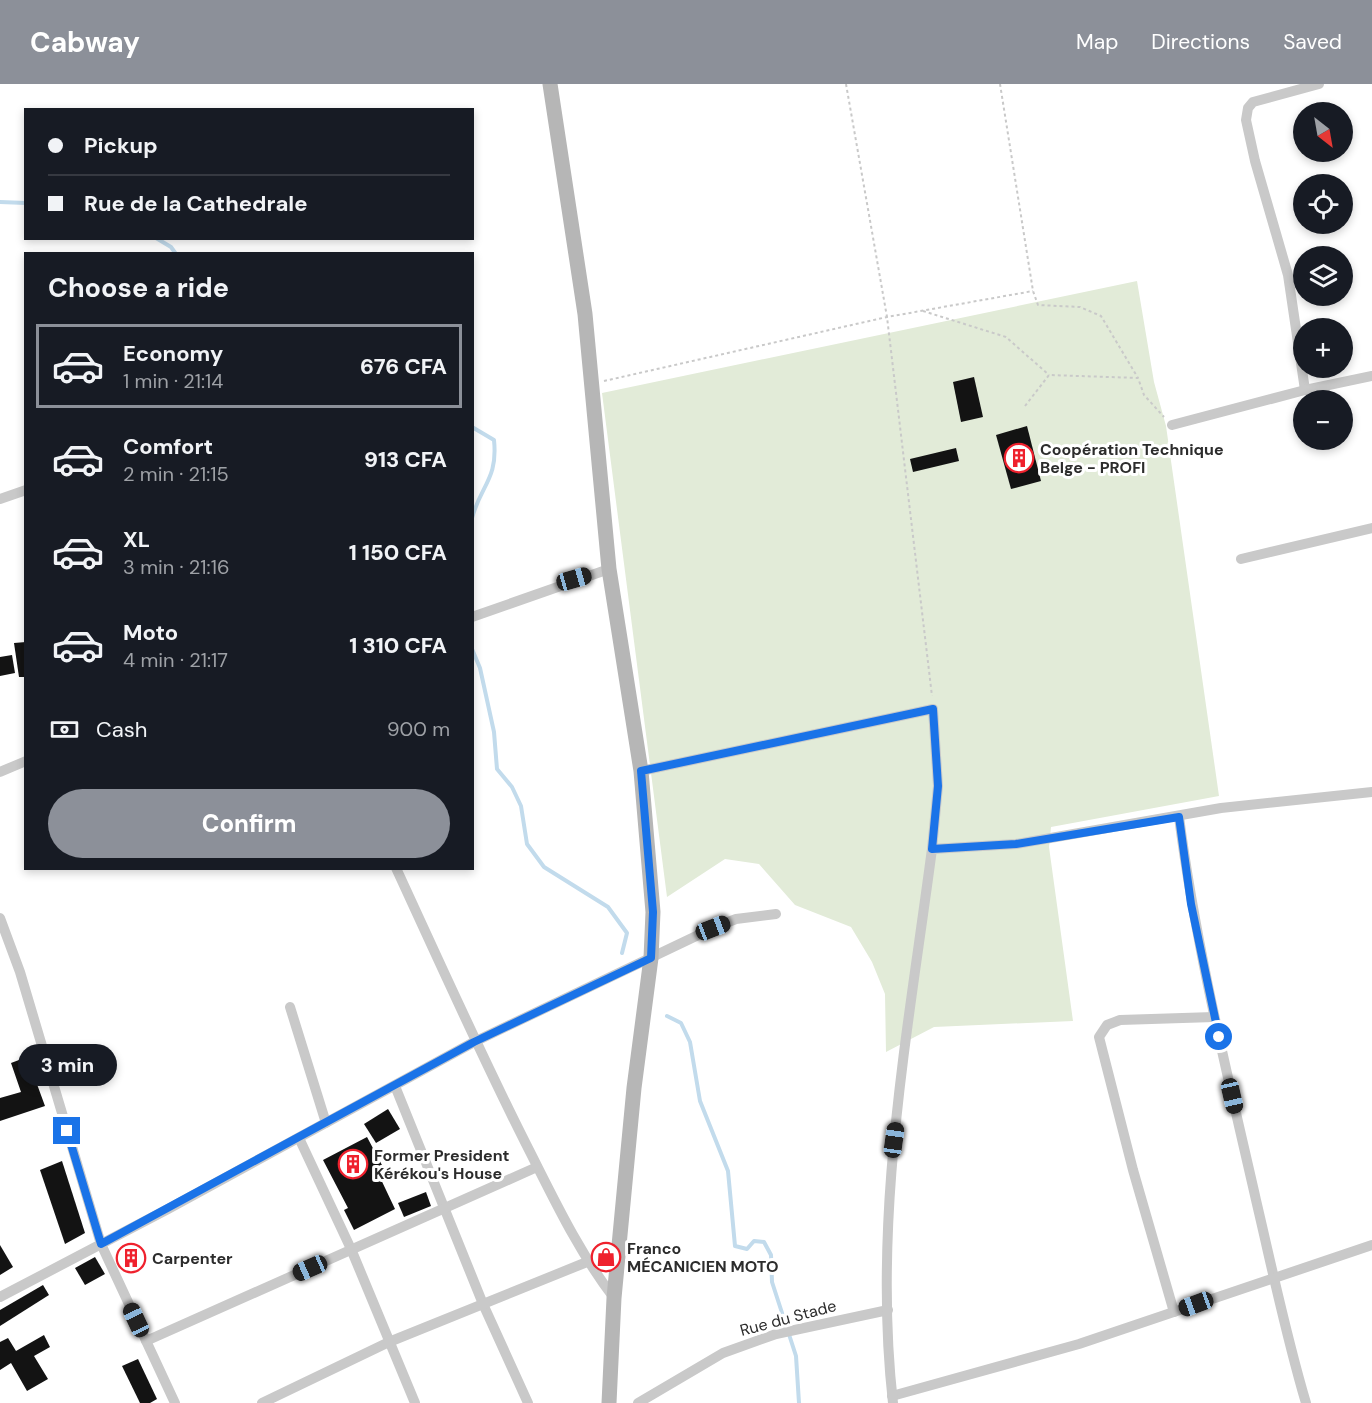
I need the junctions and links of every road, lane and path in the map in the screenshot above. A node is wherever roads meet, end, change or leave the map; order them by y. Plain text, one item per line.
1 (549, 84) edge
2 (846, 84) edge
3 (1000, 84) edge
4 (1319, 84) edge
5 (1033, 291) junction
6 (921, 310) junction
7 (887, 317) junction
8 (1049, 375) junction
9 (1372, 376) edge
10 (1138, 378) junction
11 (593, 384) junction
12 (1305, 390) joint
13 (1293, 393) edge
14 (1025, 406) dead end
15 (1172, 425) joint
16 (24, 491) edge
17 (0, 499) edge
18 (1372, 528) edge
19 (1240, 559) dead end
20 (609, 569) junction
21 (474, 616) edge
22 (933, 709) junction
23 (24, 762) edge
24 (641, 771) junction
25 (0, 772) edge
26 (1372, 792) edge
27 (1179, 817) junction
28 (932, 849) junction
29 (397, 870) edge
30 (776, 914) dead end
31 (0, 918) edge
32 (651, 958) junction
33 (290, 1007) dead end
34 (1214, 1017) junction
35 (474, 1042) junction
36 (395, 1086) junction
37 (326, 1123) junction
38 (299, 1138) junction
39 (537, 1167) junction
40 (446, 1206) junction
41 (101, 1244) junction
42 (1372, 1245) edge
43 (351, 1249) junction
44 (587, 1262) junction
45 (1274, 1277) junction
46 (0, 1297) edge
47 (614, 1298) junction
48 (483, 1304) junction
49 (888, 1310) junction
50 (1174, 1312) junction
51 (146, 1341) junction
52 (389, 1342) junction
53 (893, 1400) edge
54 (175, 1403) edge
55 (262, 1403) edge
56 (414, 1403) edge
57 (528, 1403) edge
58 (609, 1403) edge
59 (638, 1403) edge
60 (1306, 1403) edge

1 - 11 street
2 - 7 path
3 - 5 path
4 - 12 street
5 - 6 path
5 - 10 path
6 - 7 path
6 - 8 path
7 - 11 path
7 - 22 path
8 - 10 path
8 - 14 path
9 - 12 street
10 - 15 path
11 - 20 street
13 - 15 street
16 - 17 street
18 - 19 street
20 - 21 street
20 - 24 street
22 - 24 street
22 - 28 street
23 - 25 street
24 - 32 street
26 - 27 street
27 - 28 street
27 - 34 street
28 - 49 street
29 - 35 street
30 - 32 street
31 - 41 street
32 - 35 street
32 - 47 street
33 - 37 street
34 - 45 street
34 - 50 street
35 - 36 street
35 - 39 street
36 - 37 street
36 - 40 street
37 - 38 street
38 - 41 street
38 - 43 street
39 - 40 street
39 - 44 street
40 - 43 street
40 - 48 street
41 - 46 street
41 - 51 street
42 - 45 street
43 - 51 street
43 - 52 street
44 - 47 street
44 - 48 street
45 - 50 street
45 - 60 street
47 - 58 street
48 - 52 street
48 - 57 street
49 - 53 street
49 - 59 street, Rue du Stade
50 - 53 street
51 - 54 street
52 - 55 street
52 - 56 street

